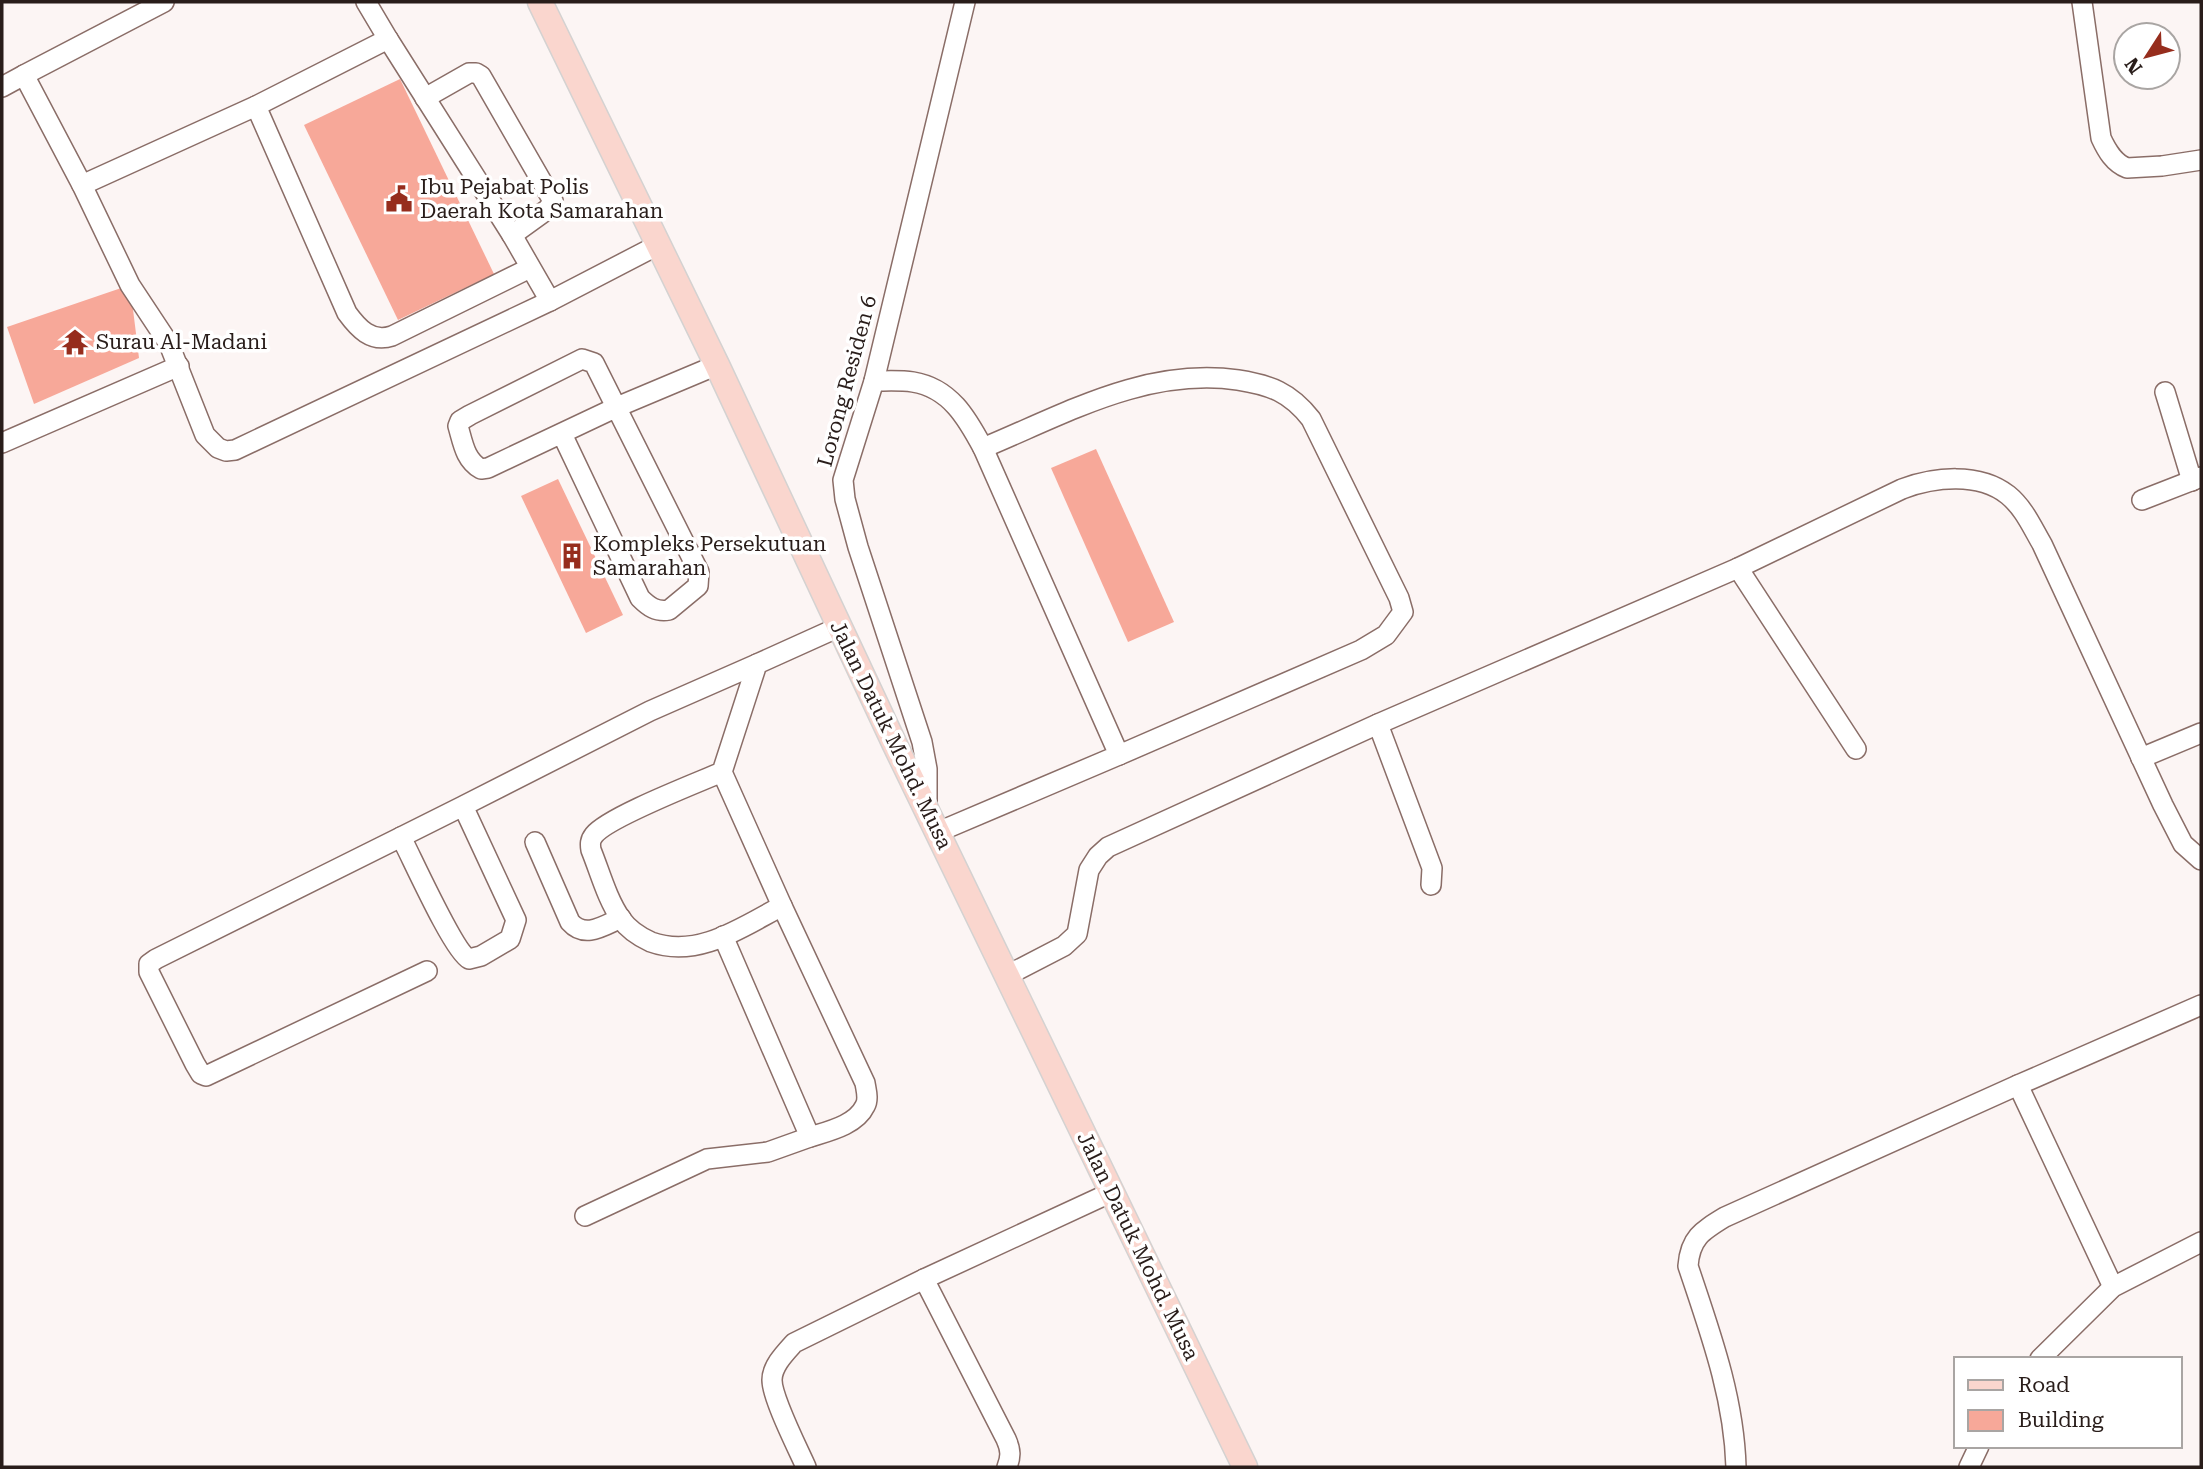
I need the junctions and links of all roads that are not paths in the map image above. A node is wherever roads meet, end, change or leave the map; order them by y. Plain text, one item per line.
1 (164, 2) edge
2 (366, 2) edge
3 (540, 2) edge
4 (965, 2) edge
5 (2082, 2) edge
6 (388, 39) junction
7 (24, 75) junction
8 (2, 87) edge
9 (425, 98) junction
10 (256, 106) junction
11 (2201, 160) edge
12 (82, 185) junction
13 (512, 235) junction
14 (658, 245) junction
15 (530, 268) junction
16 (550, 301) junction
17 (717, 365) junction
18 (179, 366) junction
19 (874, 381) junction
20 (2165, 392) dead end
21 (617, 407) junction
22 (562, 434) junction
23 (2, 443) edge
24 (983, 448) junction
25 (2197, 479) edge
26 (2142, 500) dead end
27 (1738, 568) junction
28 (839, 627) junction
29 (757, 664) junction
30 (1378, 724) junction
31 (2201, 733) edge
32 (1856, 748) dead end
33 (1119, 755) junction
34 (2141, 758) junction
35 (722, 772) junction
36 (463, 806) junction
37 (927, 810) junction
38 (938, 832) junction
39 (401, 837) junction
40 (535, 842) dead end
41 (2201, 860) edge
42 (1431, 885) dead end
43 (782, 906) junction
44 (621, 918) junction
45 (723, 936) junction
46 (426, 971) dead end
47 (1008, 975) junction
48 (2201, 1005) edge
49 (2018, 1084) junction
50 (810, 1137) junction
51 (1112, 1192) junction
52 (584, 1216) dead end
53 (2201, 1242) edge
54 (924, 1279) junction
55 (2113, 1287) junction
56 (2042, 1357) edge
57 (1978, 1448) edge
58 (806, 1467) edge
59 (1007, 1467) edge
60 (1245, 1467) edge
61 (1736, 1467) edge
62 (1969, 1467) edge

1 - 7 street
2 - 6 street
3 - 14 main road, Jalan Datuk Mohd. Musa
4 - 19 street, Lorong Residen 6
5 - 11 street
6 - 9 street
6 - 10 street
7 - 8 street
7 - 12 street
9 - 13 street
9 - 13 street
10 - 12 street
10 - 15 street
12 - 18 street
13 - 15 street
14 - 16 street
14 - 17 main road, Jalan Datuk Mohd. Musa
15 - 16 street
16 - 18 street
17 - 21 street
17 - 28 main road, Jalan Datuk Mohd. Musa
18 - 23 street
19 - 24 street
19 - 37 street, Lorong Residen 6
20 - 25 street
21 - 22 street
21 - 22 street
21 - 22 street
24 - 33 street
24 - 33 street
25 - 26 street
27 - 30 street
27 - 32 street
27 - 34 street
28 - 29 street
28 - 37 main road, Jalan Datuk Mohd. Musa
29 - 35 street
29 - 36 street
30 - 42 street
30 - 47 street
31 - 34 street
33 - 38 street
34 - 41 street
35 - 43 street
35 - 44 street
36 - 39 street
36 - 39 street
37 - 38 main road, Jalan Datuk Mohd. Musa
38 - 47 main road, Jalan Datuk Mohd. Musa
39 - 46 street
40 - 44 street
43 - 45 street
43 - 50 street
44 - 45 street
45 - 50 street
47 - 51 main road, Jalan Datuk Mohd. Musa
48 - 49 street
49 - 55 street
49 - 61 street
50 - 52 street
51 - 54 street
51 - 60 main road, Jalan Datuk Mohd. Musa
53 - 55 street
54 - 58 street
54 - 59 street
55 - 56 street
57 - 62 street

